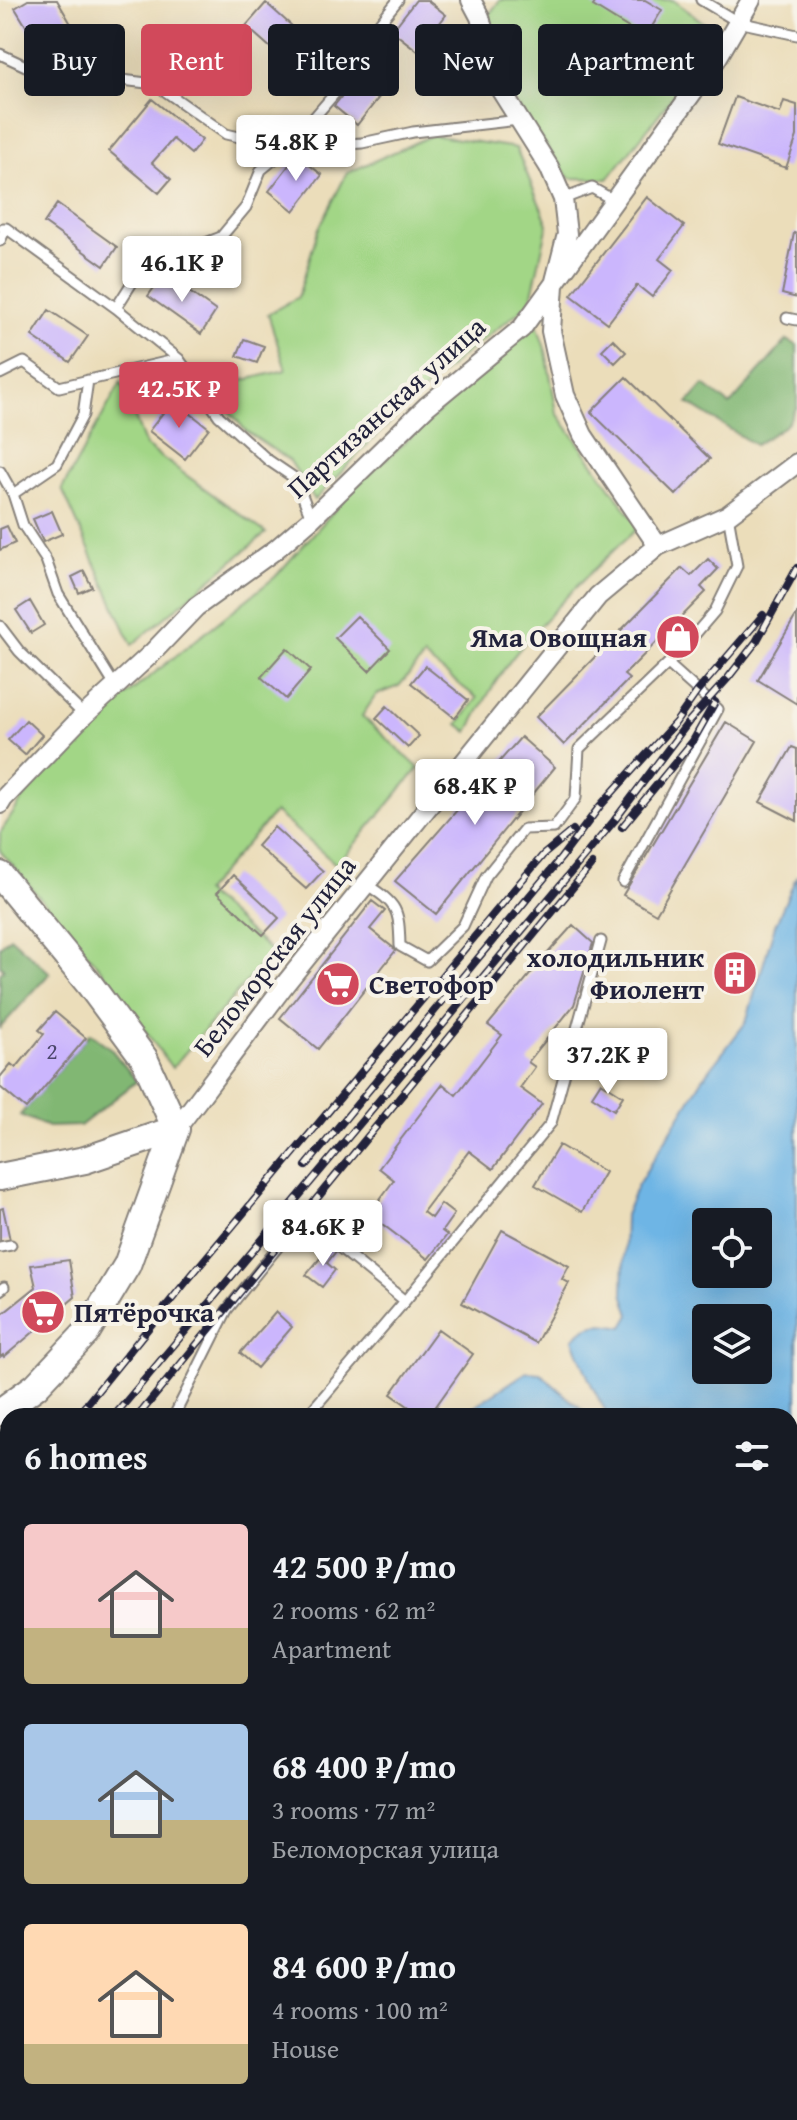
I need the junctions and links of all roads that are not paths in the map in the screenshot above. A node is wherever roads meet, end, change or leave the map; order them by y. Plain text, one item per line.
1 (398, 0) edge
2 (471, 0) edge
3 (701, 0) edge
4 (751, 0) edge
5 (738, 22) junction
6 (797, 35) edge
7 (0, 54) edge
8 (519, 120) junction
9 (288, 148) junction
10 (563, 199) junction
11 (615, 201) junction
12 (3, 228) edge
13 (0, 241) edge
14 (554, 285) junction
15 (116, 308) junction
16 (179, 359) junction
17 (0, 374) edge
18 (88, 380) junction
19 (797, 463) edge
20 (0, 471) edge
21 (13, 494) junction
22 (728, 515) junction
23 (311, 519) junction
24 (658, 546) junction
25 (0, 626) edge
26 (668, 664) junction
27 (115, 686) junction
28 (84, 715) junction
29 (0, 804) edge
30 (0, 875) edge
31 (623, 882) dead end
32 (366, 884) junction
33 (601, 941) dead end
34 (176, 1129) junction
35 (0, 1177) edge
36 (11, 1245) dead end
37 (0, 1247) edge
38 (405, 1301) junction
39 (6, 1408) edge
40 (178, 1408) edge
41 (314, 1408) edge

1 - 9 lane
2 - 8 street
3 - 5 lane
4 - 5 street, Партизанская улица
5 - 6 lane
5 - 11 street, Партизанская улица
7 - 9 lane
8 - 9 lane
8 - 10 street
9 - 15 lane
10 - 11 lane
10 - 14 street
11 - 14 street, Партизанская улица
12 - 13 lane
12 - 15 lane
14 - 23 street, Партизанская улица
14 - 24 street
15 - 16 lane
16 - 18 lane
16 - 23 lane
17 - 18 lane
18 - 21 lane
19 - 22 street, Беломорская улица
20 - 21 lane
21 - 27 lane
22 - 24 street, Беломорская улица
22 - 26 lane
23 - 27 street, Партизанская улица
24 - 32 street, Беломорская улица
25 - 28 lane
26 - 31 lane
26 - 32 lane
27 - 28 street, Партизанская улица
28 - 29 street, Партизанская улица
30 - 34 main road
32 - 34 street, Беломорская улица
33 - 38 lane
34 - 35 main road
34 - 39 main road
36 - 37 lane
38 - 40 lane
38 - 41 lane

